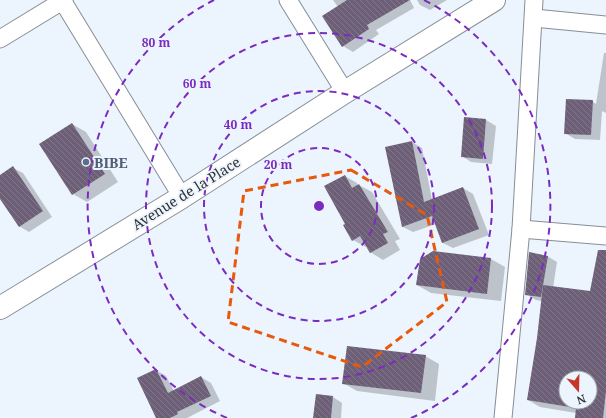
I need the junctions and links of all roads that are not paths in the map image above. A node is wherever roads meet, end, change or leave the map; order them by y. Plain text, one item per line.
1 (62, 0) edge
2 (288, 0) edge
3 (494, 0) edge
4 (534, 0) edge
5 (534, 18) junction
6 (606, 25) edge
7 (0, 39) edge
8 (345, 92) junction
9 (182, 197) junction
10 (521, 229) junction
11 (606, 236) edge
12 (0, 308) edge
13 (503, 418) edge

1 - 7 street
1 - 9 street
2 - 8 street
3 - 8 street, Avenue de la Place
4 - 5 street
5 - 6 street
5 - 10 street
8 - 9 street, Avenue de la Place
9 - 12 street, Avenue de la Place
10 - 11 street
10 - 13 street

